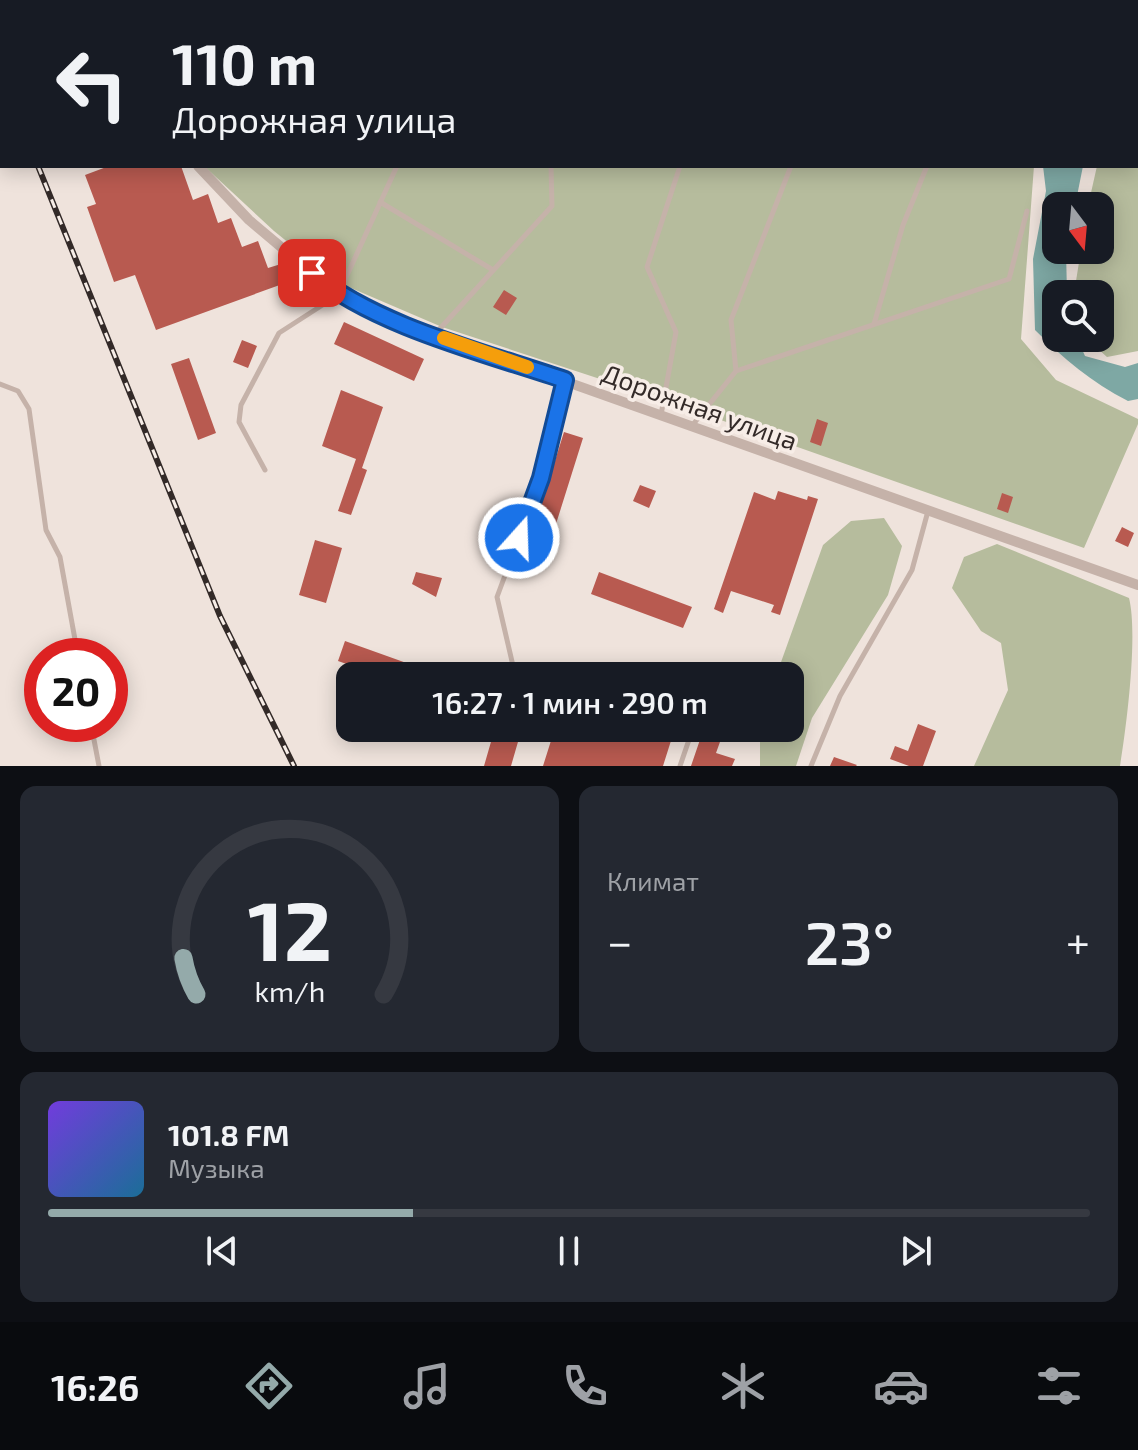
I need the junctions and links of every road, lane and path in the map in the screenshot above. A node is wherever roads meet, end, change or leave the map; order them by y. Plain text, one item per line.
1 (200, 168) edge
2 (396, 168) edge
3 (551, 168) edge
4 (679, 168) edge
5 (790, 168) edge
6 (926, 168) edge
7 (380, 202) junction
8 (1027, 211) dead end
9 (493, 270) junction
10 (338, 295) junction
11 (874, 324) junction
12 (435, 335) junction
13 (736, 371) junction
14 (565, 380) junction
15 (0, 384) edge
16 (661, 416) junction
17 (690, 427) junction
18 (265, 470) dead end
19 (929, 510) junction
20 (1138, 585) edge
21 (75, 638) edge
22 (512, 662) edge
23 (94, 742) edge
24 (688, 742) edge
25 (99, 766) edge
26 (680, 766) edge
27 (811, 766) edge

1 - 10 street, Дорожная улица
2 - 7 lane
3 - 9 lane
4 - 16 lane
5 - 13 lane
6 - 11 lane
7 - 9 lane
7 - 10 lane
8 - 11 lane
9 - 12 lane
10 - 12 street, Дорожная улица
10 - 18 lane
11 - 13 lane
12 - 14 street, Дорожная улица
13 - 17 lane
14 - 16 street, Дорожная улица
14 - 22 lane
15 - 21 lane
16 - 17 street, Дорожная улица
17 - 19 street, Дорожная улица
19 - 20 street, Дорожная улица
19 - 27 lane
23 - 25 lane
24 - 26 lane

